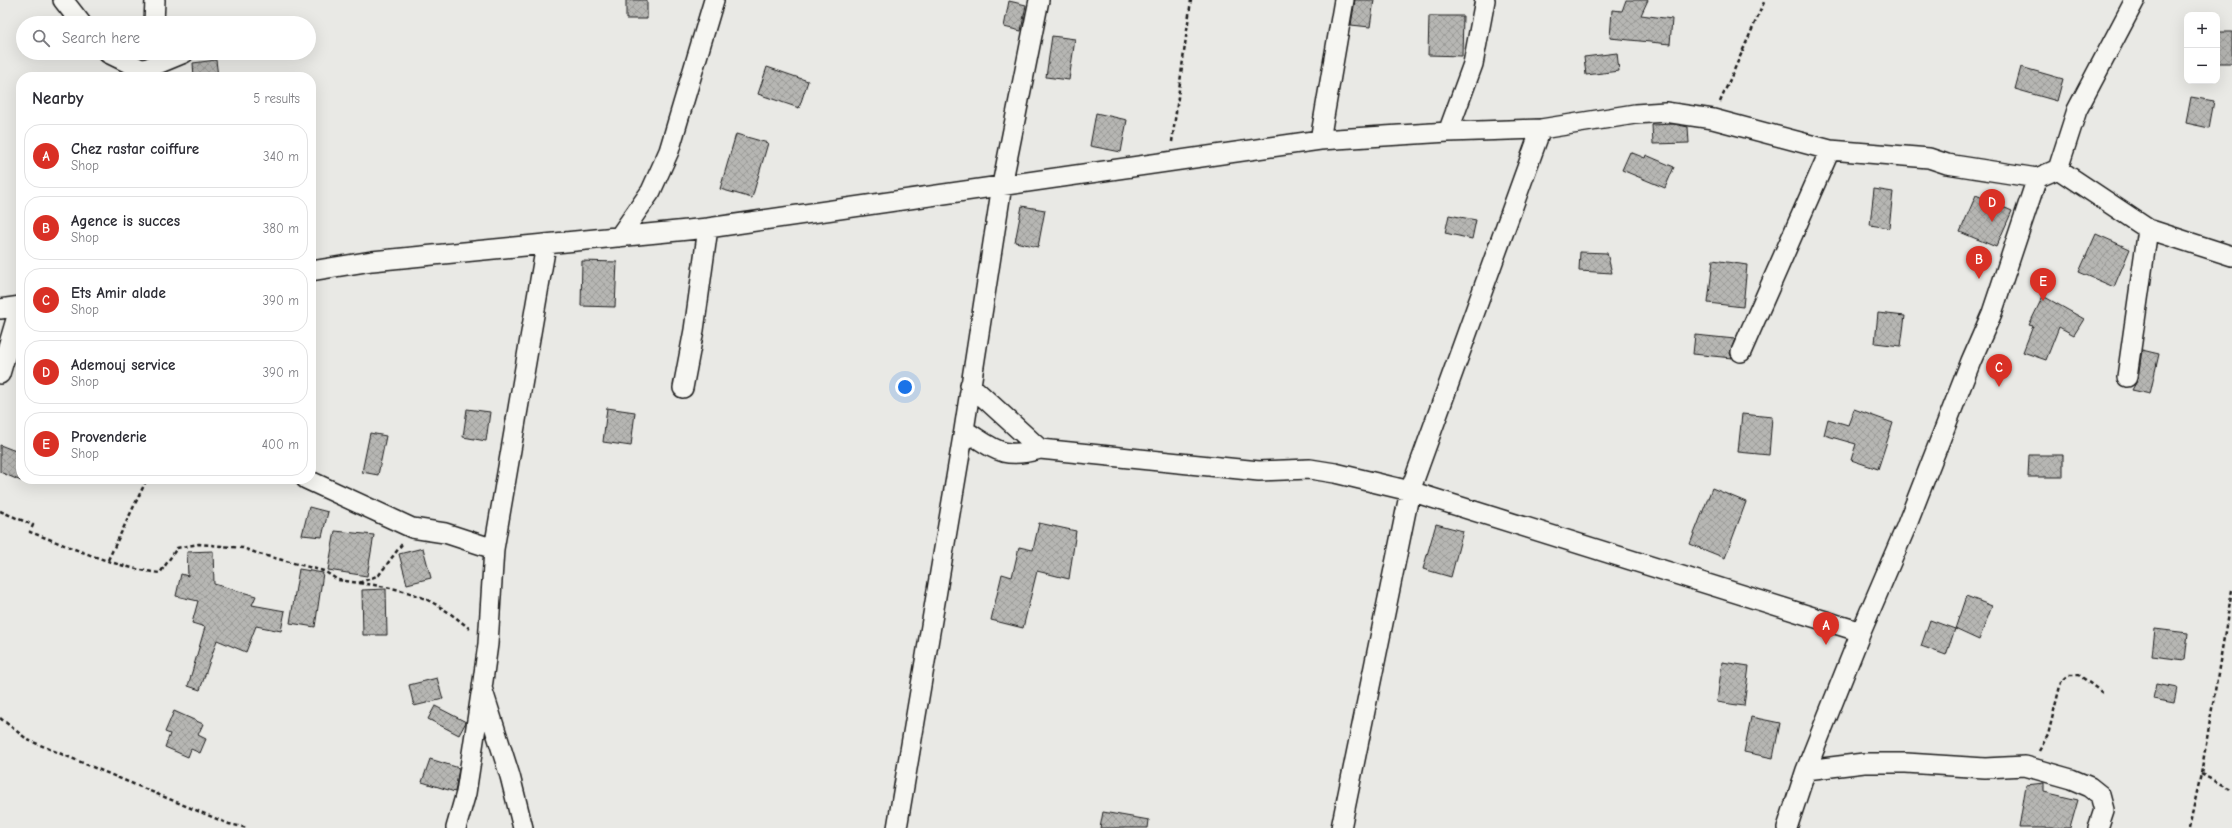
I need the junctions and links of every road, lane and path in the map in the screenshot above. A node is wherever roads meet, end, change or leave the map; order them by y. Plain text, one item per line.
1 (63, 0) edge
2 (154, 0) edge
3 (714, 0) edge
4 (1039, 0) edge
5 (1191, 0) edge
6 (1344, 0) edge
7 (1485, 0) edge
8 (1765, 0) edge
9 (2135, 0) edge
10 (76, 16) edge
11 (154, 16) edge
12 (122, 60) edge
13 (152, 60) edge
14 (1713, 118) junction
15 (1541, 129) junction
16 (1448, 132) junction
17 (1320, 140) junction
18 (1830, 150) junction
19 (1170, 160) junction
20 (2058, 169) junction
21 (2037, 178) junction
22 (1002, 185) junction
23 (708, 228) junction
24 (2148, 229) junction
25 (619, 238) junction
26 (546, 245) junction
27 (2232, 256) edge
28 (316, 270) edge
29 (16, 307) edge
30 (0, 309) edge
31 (16, 322) edge
32 (1741, 352) dead end
33 (0, 374) edge
34 (2127, 377) dead end
35 (970, 385) junction
36 (683, 388) dead end
37 (964, 430) junction
38 (1040, 449) junction
39 (145, 484) edge
40 (316, 484) edge
41 (1410, 491) junction
42 (0, 511) edge
43 (412, 528) junction
44 (494, 549) junction
45 (108, 560) junction
46 (359, 583) junction
47 (2232, 590) edge
48 (1861, 632) junction
49 (488, 644) junction
50 (482, 688) junction
51 (2104, 694) dead end
52 (0, 718) edge
53 (2025, 766) junction
54 (1806, 770) junction
55 (2201, 774) junction
56 (2232, 790) edge
57 (248, 828) edge
58 (456, 828) edge
59 (523, 828) edge
60 (897, 828) edge
61 (1341, 828) edge
62 (1787, 828) edge
63 (2098, 828) edge
64 (2188, 828) edge

1 - 10 street
2 - 11 street
3 - 25 street
4 - 22 street
5 - 19 path
6 - 17 street
7 - 16 street
8 - 14 path
9 - 20 street
12 - 13 street
14 - 15 street
14 - 18 street
15 - 16 street
15 - 41 street
16 - 17 street
17 - 19 street
18 - 21 street
18 - 32 street
19 - 22 street
20 - 21 street
20 - 24 street
21 - 48 street
22 - 23 street
22 - 35 street
23 - 25 street
23 - 36 street
24 - 27 street
24 - 34 street
25 - 26 street
26 - 28 street
26 - 44 street
29 - 30 street
31 - 33 street
35 - 37 street
35 - 38 street
37 - 38 street
37 - 60 street
38 - 41 street
39 - 45 path
40 - 43 street
41 - 48 street
41 - 61 street
42 - 45 path
43 - 44 street
43 - 46 path
44 - 49 street
45 - 46 path
46 - 49 path
47 - 55 path
48 - 54 street
49 - 50 street
50 - 58 street
50 - 59 street
51 - 53 path
52 - 57 path
53 - 54 street
53 - 63 street
54 - 62 street
55 - 56 path
55 - 64 path

